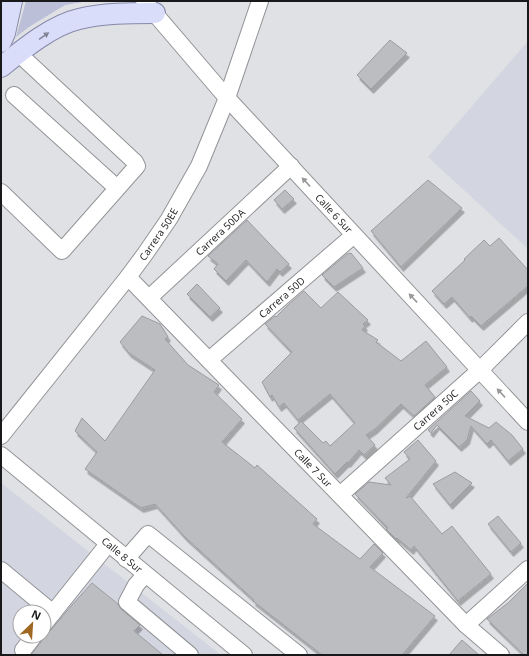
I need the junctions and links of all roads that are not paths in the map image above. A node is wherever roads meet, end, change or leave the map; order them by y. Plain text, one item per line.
1 (12, 1) edge
2 (260, 1) edge
3 (150, 7) edge
4 (1, 42) edge
5 (18, 53) junction
6 (1, 67) edge
7 (14, 95) dead end
8 (227, 98) junction
9 (291, 166) junction
10 (117, 188) junction
11 (1, 192) edge
12 (354, 235) junction
13 (128, 277) junction
14 (149, 298) junction
15 (528, 322) edge
16 (209, 360) junction
17 (480, 370) junction
18 (528, 422) edge
19 (1, 436) edge
20 (1, 455) edge
21 (340, 495) junction
22 (108, 544) junction
23 (126, 559) junction
24 (528, 569) edge
25 (1, 570) edge
26 (145, 575) junction
27 (35, 604) edge
28 (52, 614) edge
29 (466, 625) junction
30 (28, 644) edge
31 (23, 650) dead end
32 (190, 655) edge
33 (244, 655) edge
34 (299, 655) edge
35 (501, 655) edge

1 - 4 main road
2 - 8 street, Carrera 50EE
5 -> 3 main road
3 - 8 street, Calle 6 Sur
5 - 6 main road
5 - 10 street
7 - 10 street
8 - 9 street, Calle 6 Sur
8 - 13 street, Carrera 50EE
12 -> 9 street, Calle 6 Sur
9 - 14 street, Carrera 50DA
10 - 11 street
12 - 16 street, Carrera 50D
17 -> 12 street, Calle 6 Sur
13 - 14 street, Calle 7 Sur
13 - 19 street, Carrera 50EE
14 - 16 street, Calle 7 Sur
15 - 17 street, Carrera 50C
16 - 21 street, Calle 7 Sur
18 -> 17 street, Calle 6 Sur
17 - 21 street, Carrera 50C
20 - 22 street, Calle 8 Sur
21 - 29 street, Calle 7 Sur
22 - 23 street, Calle 8 Sur
22 - 28 street
23 - 26 street, Calle 8 Sur
23 - 34 street
24 - 29 street
25 - 27 street
26 - 32 street
26 - 33 street, Calle 8 Sur
29 - 35 street, Calle 7 Sur
30 - 31 street

